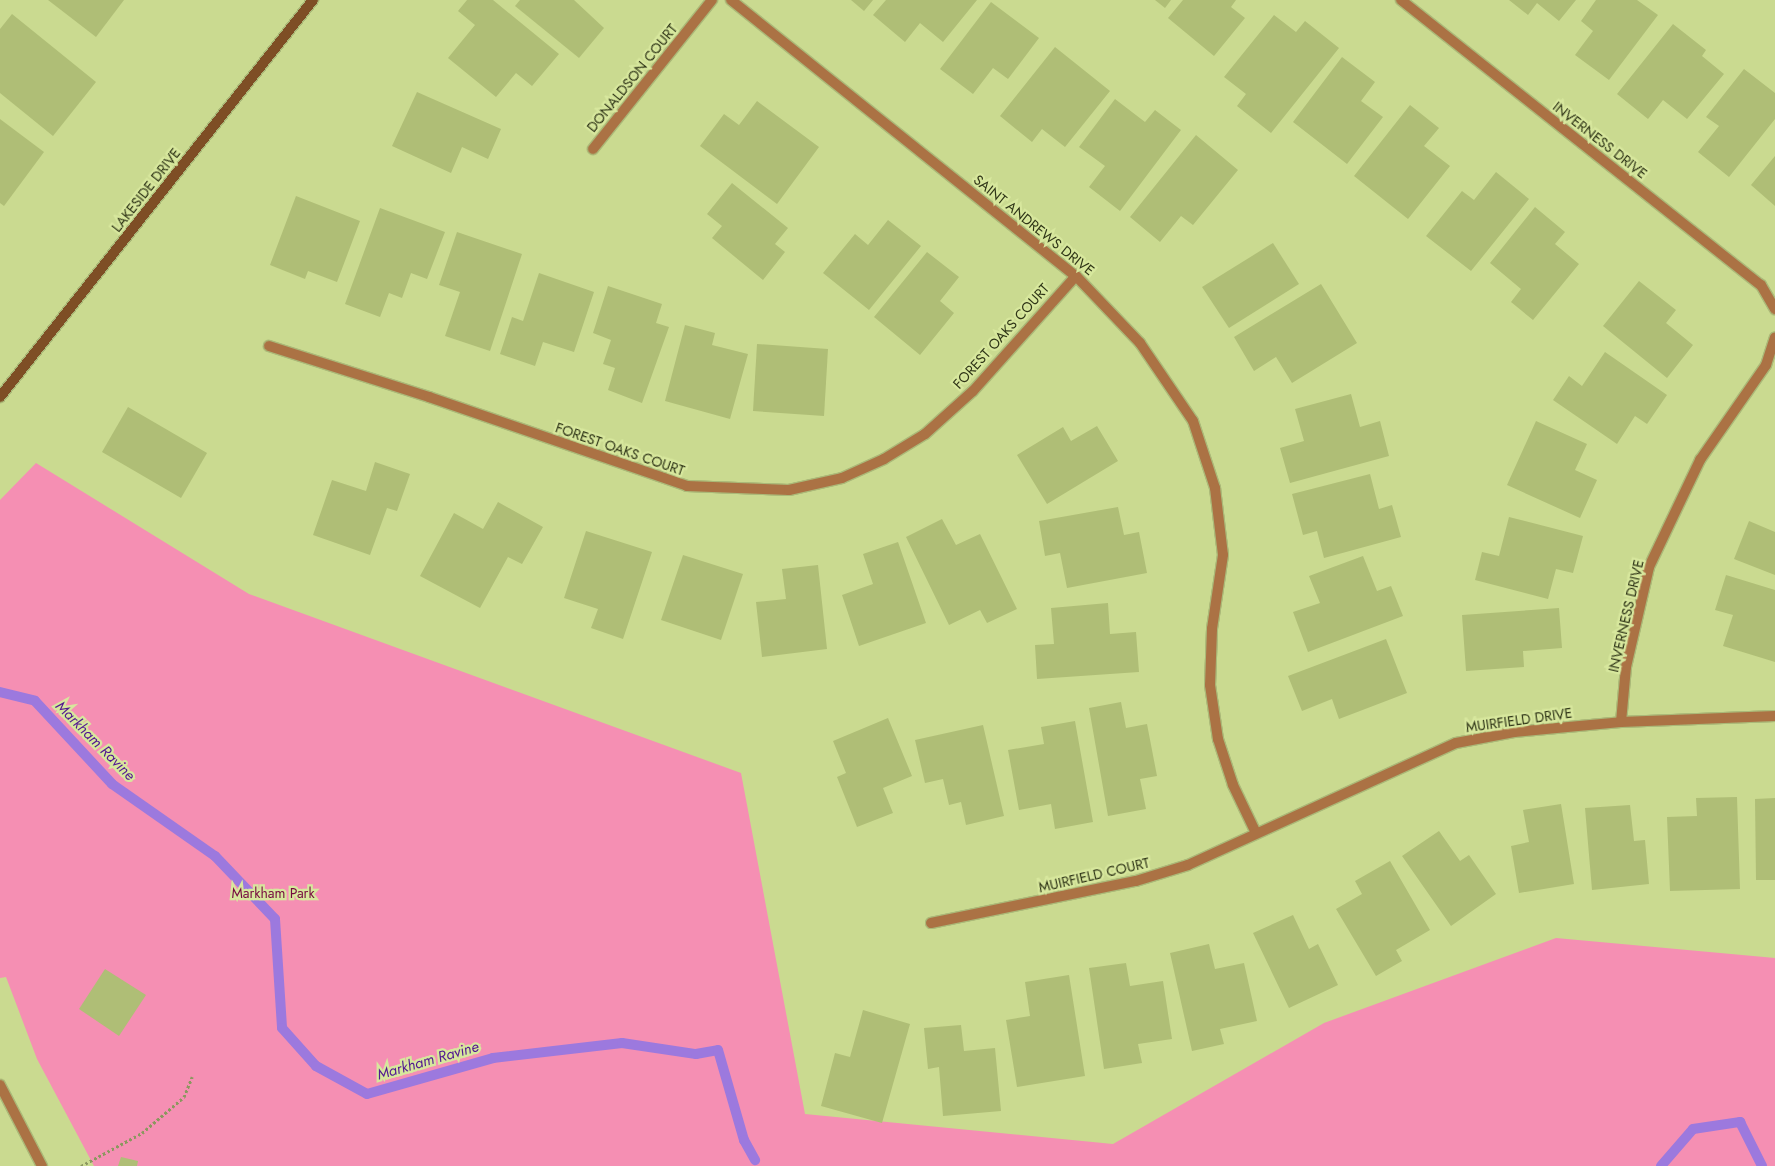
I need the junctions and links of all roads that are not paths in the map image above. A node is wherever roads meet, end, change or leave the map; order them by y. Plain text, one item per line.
1 (313, 0) edge
2 (712, 0) edge
3 (731, 0) edge
4 (1400, 0) edge
5 (593, 149) dead end
6 (1076, 276) junction
7 (1775, 309) edge
8 (1775, 337) edge
9 (269, 346) dead end
10 (0, 397) edge
11 (1775, 716) edge
12 (1621, 722) junction
13 (1256, 834) junction
14 (931, 923) dead end
15 (0, 1085) edge
16 (42, 1166) edge

1 - 10 street, LAKESIDE DRIVE
2 - 5 street, DONALDSON COURT
3 - 6 street, SAINT ANDREWS DRIVE
4 - 7 street, INVERNESS DRIVE
6 - 9 street, FOREST OAKS COURT
6 - 13 street, SAINT ANDREWS DRIVE
8 - 12 street, INVERNESS DRIVE
11 - 12 street, MUIRFIELD DRIVE
12 - 13 street, MUIRFIELD DRIVE
13 - 14 street, MUIRFIELD COURT
15 - 16 street

